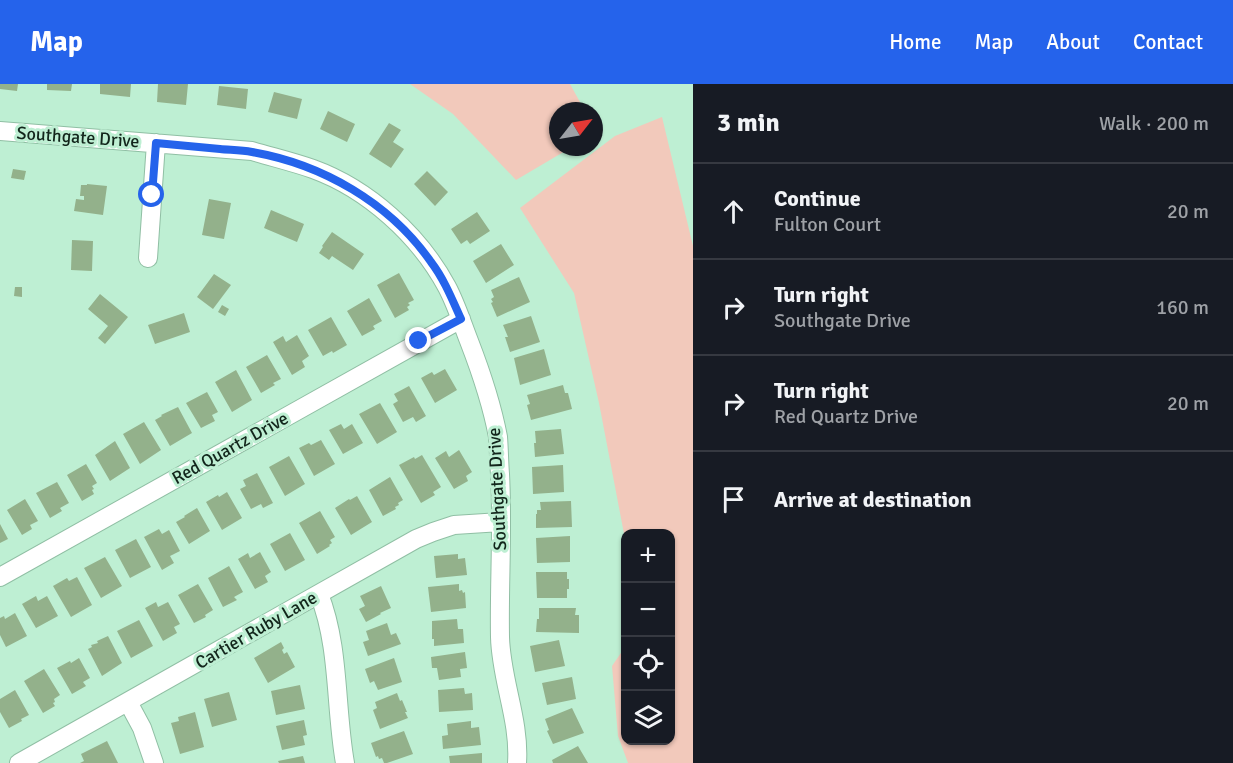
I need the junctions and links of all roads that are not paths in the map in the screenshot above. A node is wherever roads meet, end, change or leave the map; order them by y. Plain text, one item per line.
1 (0, 131) edge
2 (156, 143) junction
3 (148, 258) dead end
4 (461, 319) junction
5 (501, 522) junction
6 (0, 577) edge
7 (319, 594) junction
8 (128, 702) junction
9 (19, 763) edge
10 (154, 763) edge
11 (345, 763) edge
12 (517, 763) edge

1 - 2 street, Southgate Drive
2 - 3 street
2 - 4 street, Southgate Drive
4 - 5 street, Southgate Drive
4 - 6 street, Red Quartz Drive
5 - 7 street, Cartier Ruby Lane
5 - 12 street, Southgate Drive
7 - 8 street, Cartier Ruby Lane
7 - 11 street
8 - 9 street, Cartier Ruby Lane
8 - 10 street

